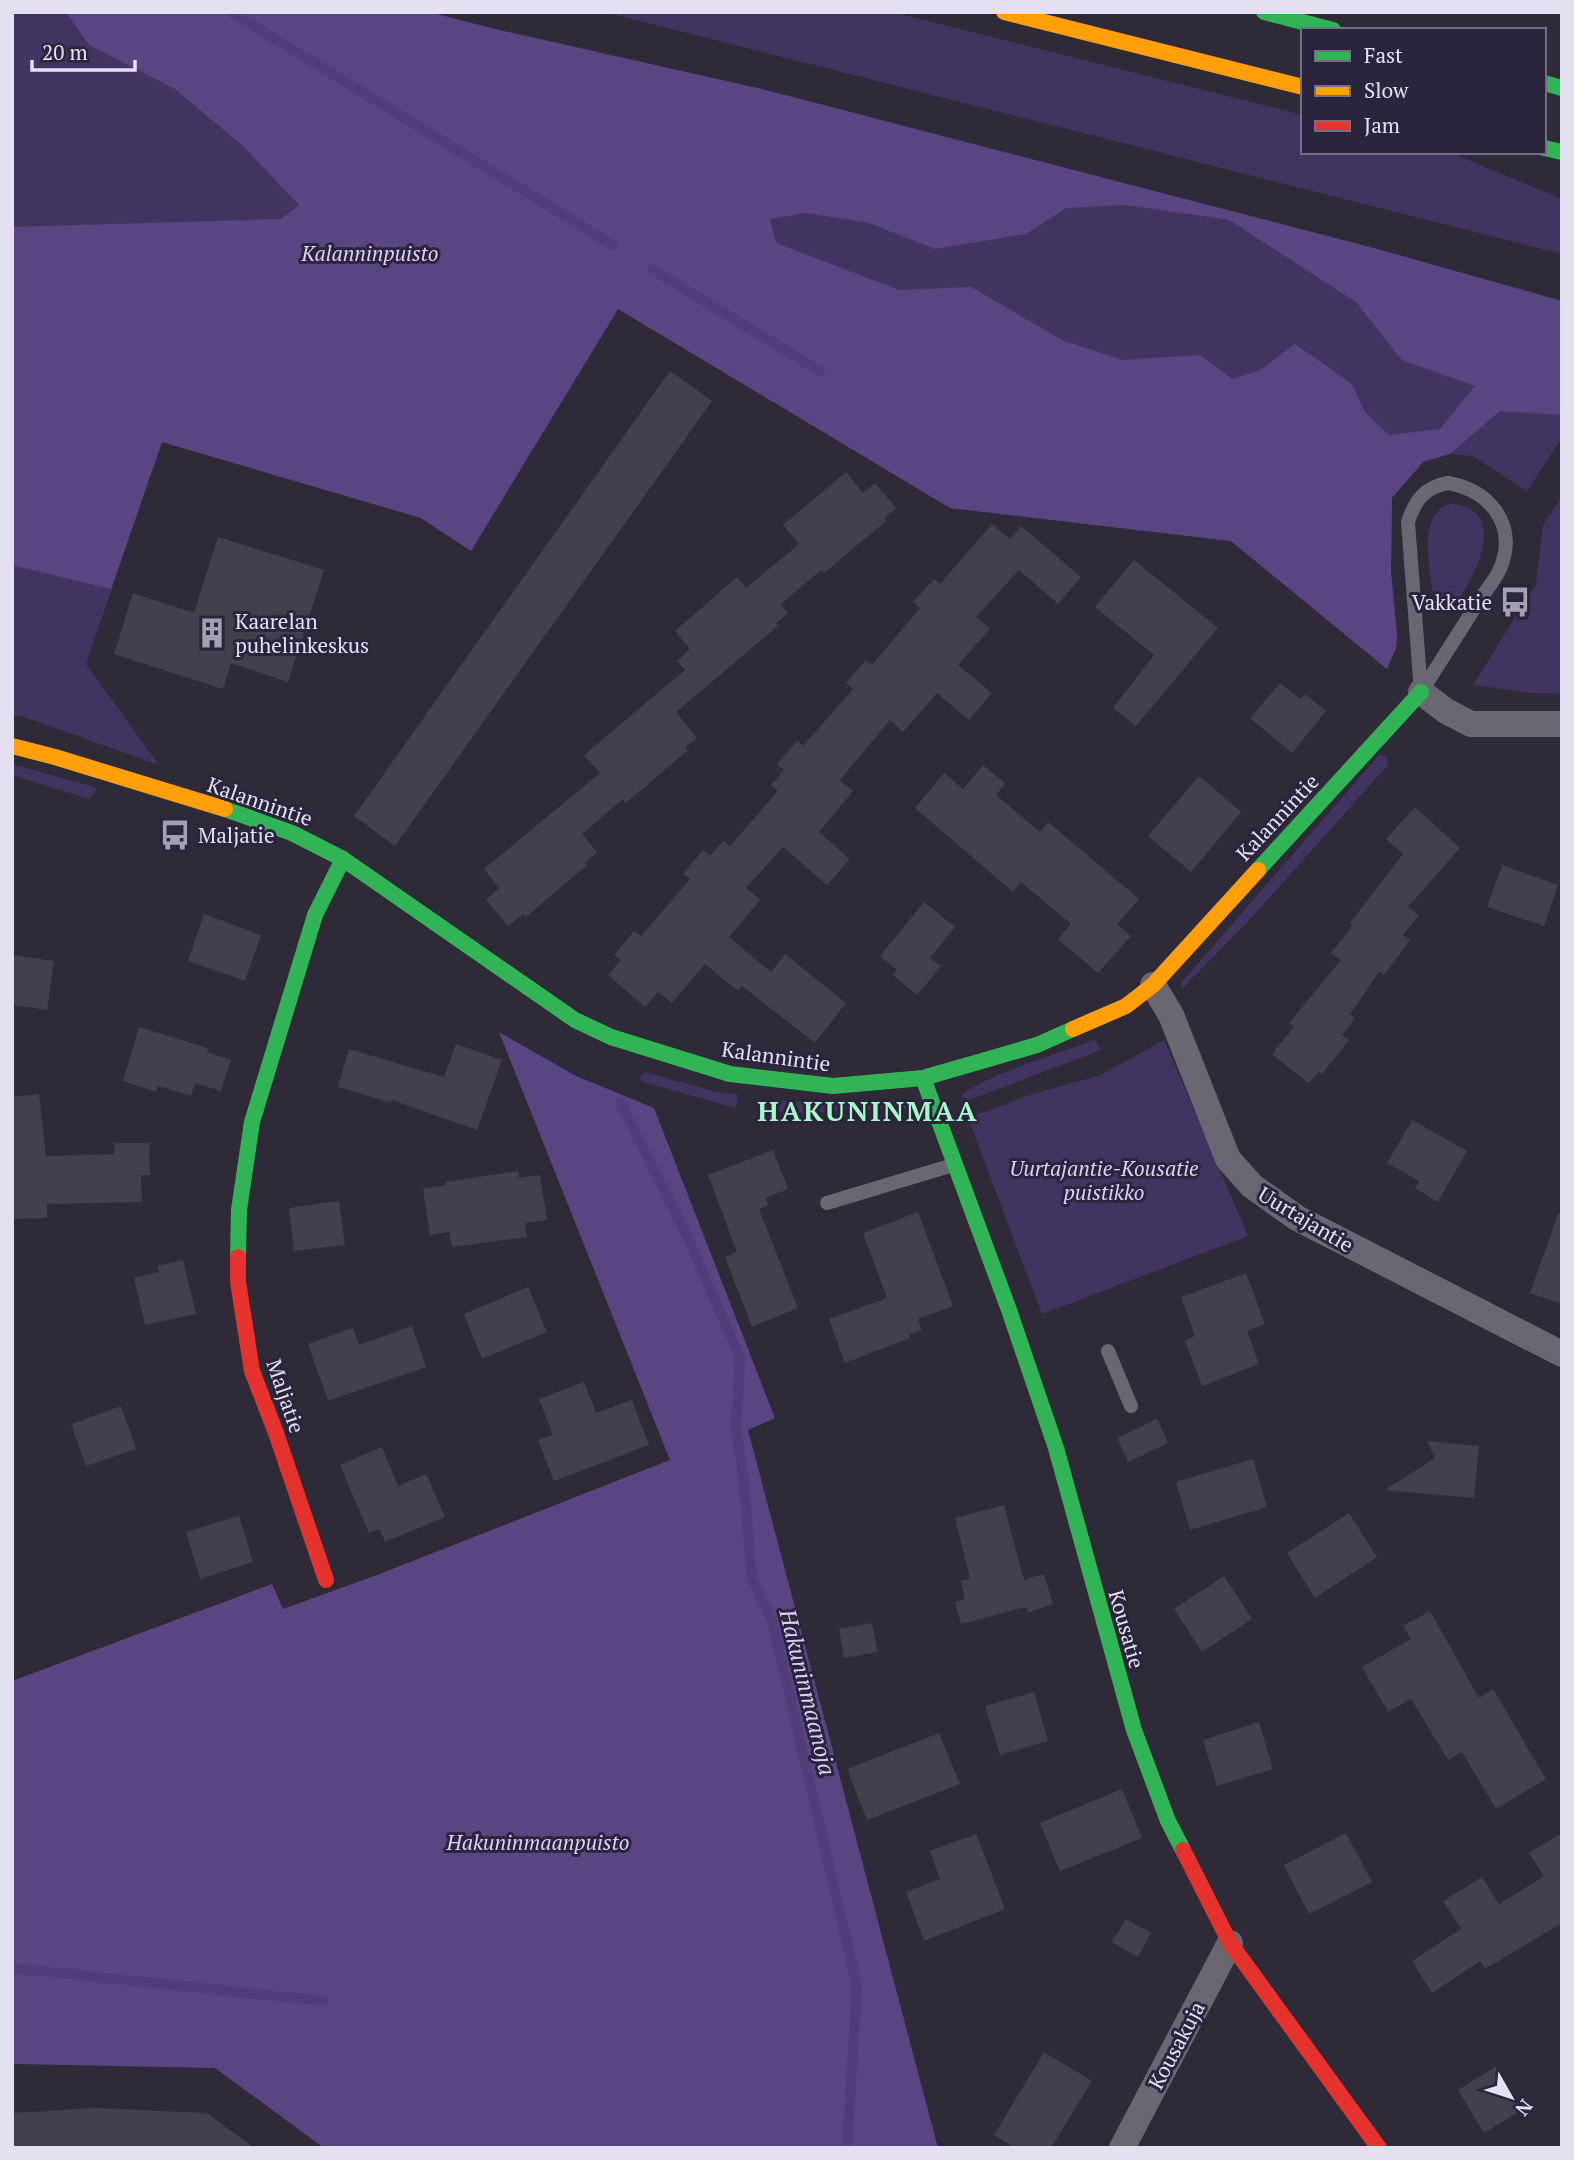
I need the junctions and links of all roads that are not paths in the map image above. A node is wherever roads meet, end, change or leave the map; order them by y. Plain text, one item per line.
1 (1004, 12) edge
2 (1264, 12) edge
3 (1325, 28) edge
4 (1301, 86) edge
5 (1421, 692) junction
6 (1562, 724) edge
7 (12, 746) edge
8 (343, 859) junction
9 (1153, 985) junction
10 (923, 1078) junction
11 (954, 1164) junction
12 (827, 1203) dead end
13 (1108, 1350) dead end
14 (1562, 1354) edge
15 (1131, 1406) dead end
16 (326, 1580) dead end
17 (1230, 1942) junction
18 (1122, 2148) edge
19 (1379, 2148) edge

1 - 4 main road
2 - 3 main road
5 - 5 lane, Kalannintie
5 - 6 street
5 - 9 main road, Kalannintie
7 - 8 main road, Kalannintie
8 - 10 main road, Kalannintie
8 - 16 main road, Maljatie
9 - 10 main road, Kalannintie
9 - 14 street, Uurtajantie
10 - 11 main road, Kousatie
11 - 12 lane
11 - 17 main road, Kousatie
13 - 15 lane
17 - 18 street, Kousakuja
17 - 19 main road, Kousatie

